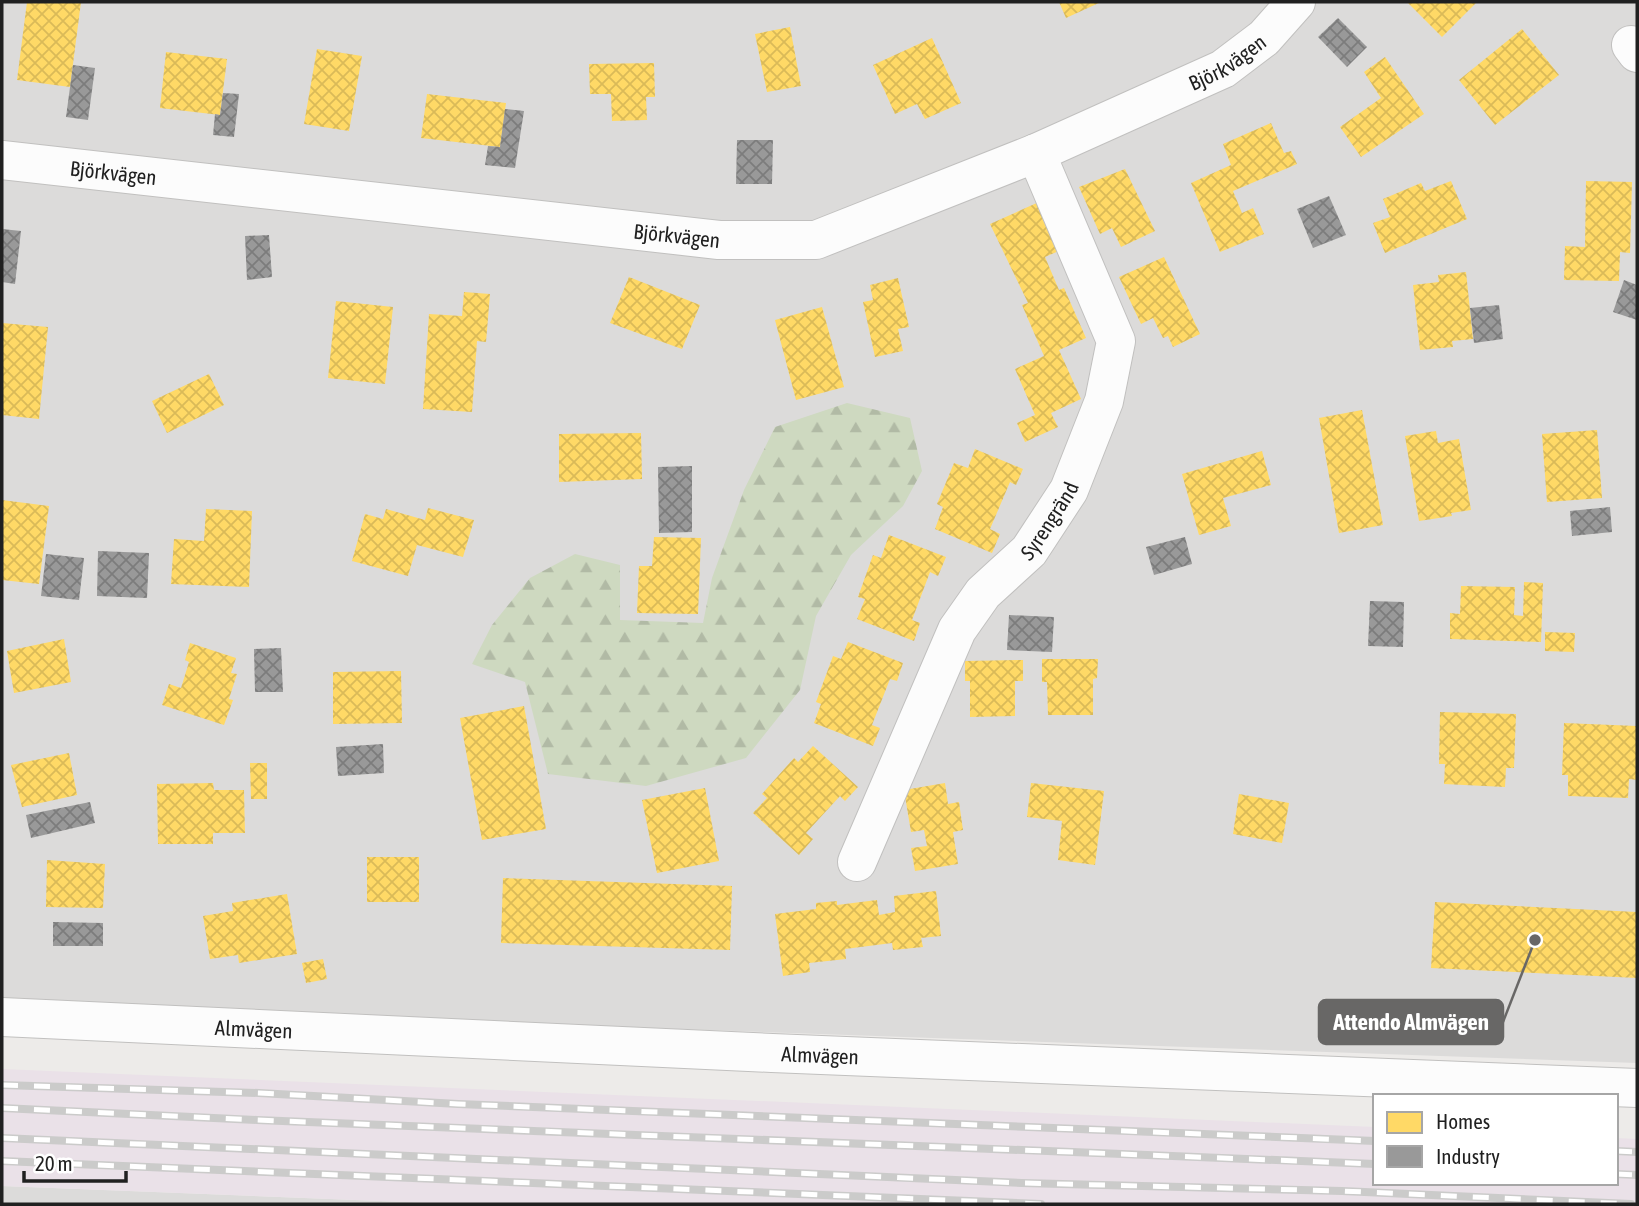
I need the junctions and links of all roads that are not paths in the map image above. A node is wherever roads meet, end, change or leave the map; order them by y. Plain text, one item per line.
1 (1296, 2) edge
2 (1036, 153) junction
3 (2, 160) edge
4 (857, 862) dead end
5 (2, 1017) edge
6 (1637, 1088) edge

1 - 2 street, Björkvägen
2 - 3 street, Björkvägen
2 - 4 street, Syrengränd
5 - 6 street, Almvägen

